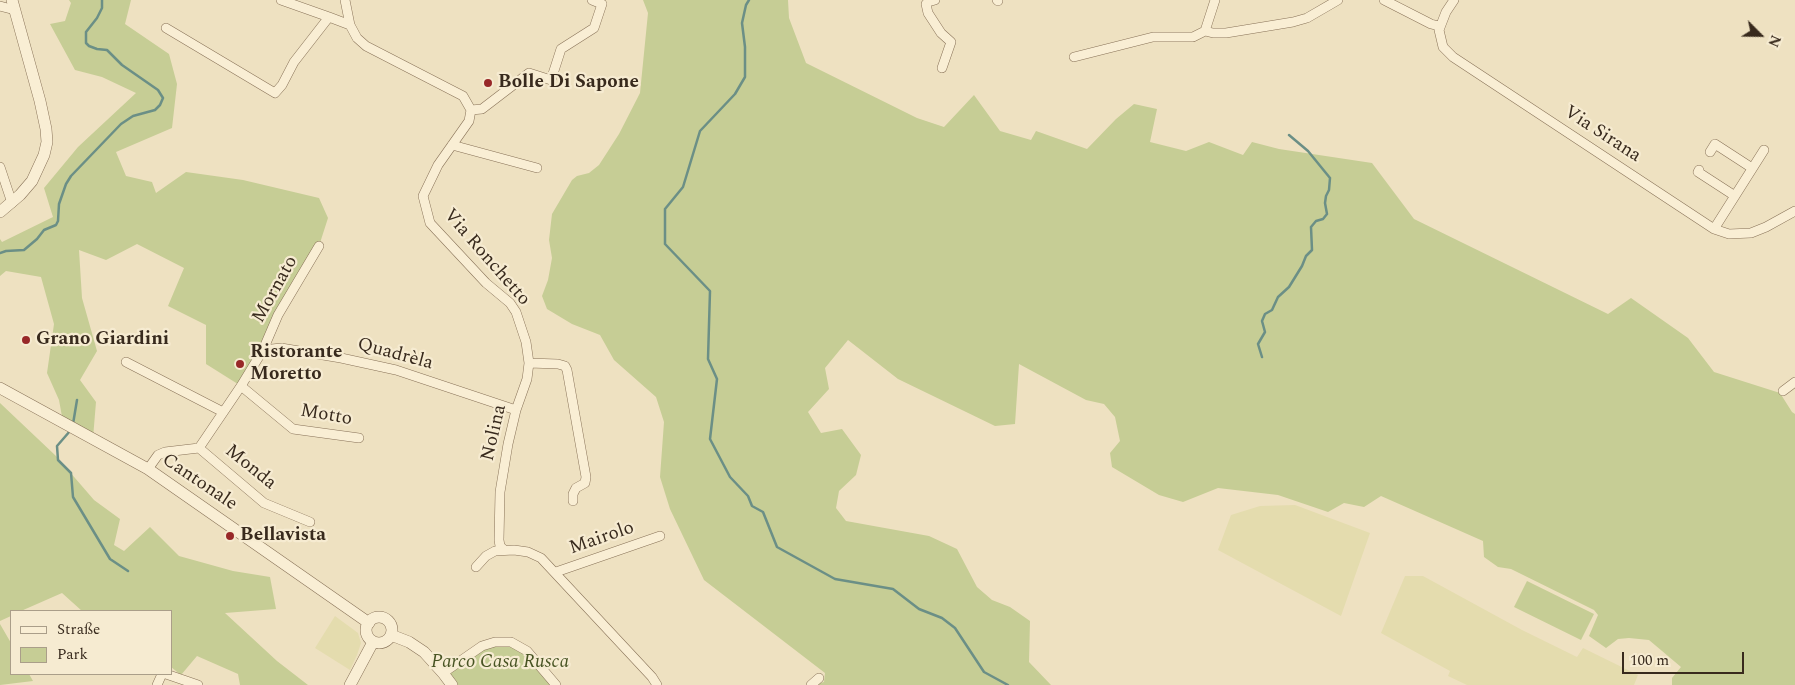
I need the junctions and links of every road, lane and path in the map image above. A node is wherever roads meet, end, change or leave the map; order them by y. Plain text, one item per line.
1 (281, 0) edge
2 (346, 0) edge
3 (592, 0) edge
4 (935, 0) edge
5 (1215, 0) edge
6 (1338, 0) edge
7 (1384, 0) edge
8 (1454, 0) edge
9 (14, 5) edge
10 (0, 6) edge
11 (329, 17) junction
12 (350, 25) junction
13 (1440, 26) junction
14 (166, 28) dead end
15 (1205, 30) junction
16 (1074, 57) dead end
17 (942, 68) dead end
18 (471, 110) junction
19 (452, 145) junction
20 (1764, 150) dead end
21 (1710, 152) dead end
22 (0, 167) edge
23 (537, 168) dead end
24 (1752, 168) junction
25 (1699, 170) dead end
26 (1735, 196) junction
27 (12, 203) junction
28 (1795, 210) edge
29 (0, 212) edge
30 (1714, 229) junction
31 (319, 246) dead end
32 (521, 324) joint
33 (262, 350) junction
34 (126, 362) dead end
35 (529, 363) junction
36 (1795, 382) edge
37 (241, 386) junction
38 (0, 388) edge
39 (1783, 390) dead end
40 (516, 410) junction
41 (223, 412) junction
42 (359, 438) dead end
43 (199, 448) junction
44 (148, 470) junction
45 (573, 502) dead end
46 (310, 522) dead end
47 (660, 536) dead end
48 (504, 550) junction
49 (476, 567) dead end
50 (556, 572) junction
51 (368, 623) junction
52 (391, 635) junction
53 (373, 642) junction
54 (443, 672) junction
55 (169, 675) edge
56 (819, 678) dead end
57 (198, 685) edge
58 (350, 685) edge
59 (452, 685) edge
60 (556, 685) edge
61 (656, 685) edge
62 (811, 685) edge

1 - 11 street
2 - 12 street
3 - 18 street
4 - 17 street
5 - 15 street
6 - 15 street
7 - 13 street
8 - 13 street
9 - 10 street
9 - 27 street
11 - 12 street
11 - 14 street
12 - 18 street
13 - 30 street, Via Sirana
15 - 16 street
18 - 19 street, Via Ronchetto
19 - 23 street
19 - 32 street, Via Ronchetto
20 - 24 street
21 - 24 street
22 - 27 street
24 - 26 street
25 - 26 street
26 - 30 street
27 - 29 street
28 - 30 street, Via Sirana
31 - 33 street, Mornato
32 - 35 street, Nolina
33 - 37 street, Mornato
33 - 40 street, Quadrèla
34 - 41 street
35 - 40 street, Nolina
35 - 45 street
36 - 39 street
37 - 41 street, Mornato
37 - 42 street, Motto
38 - 44 street, Cantonale
40 - 48 street, Nolina
41 - 43 street, Mornato
43 - 44 street
43 - 46 street, Monda
44 - 51 street, Cantonale
47 - 50 street, Mairolo
48 - 49 street
48 - 50 street
50 - 61 street
51 - 52 street
51 - 53 street
52 - 53 street
52 - 54 street
53 - 58 street
54 - 59 street
54 - 60 street
55 - 57 street
56 - 62 street

